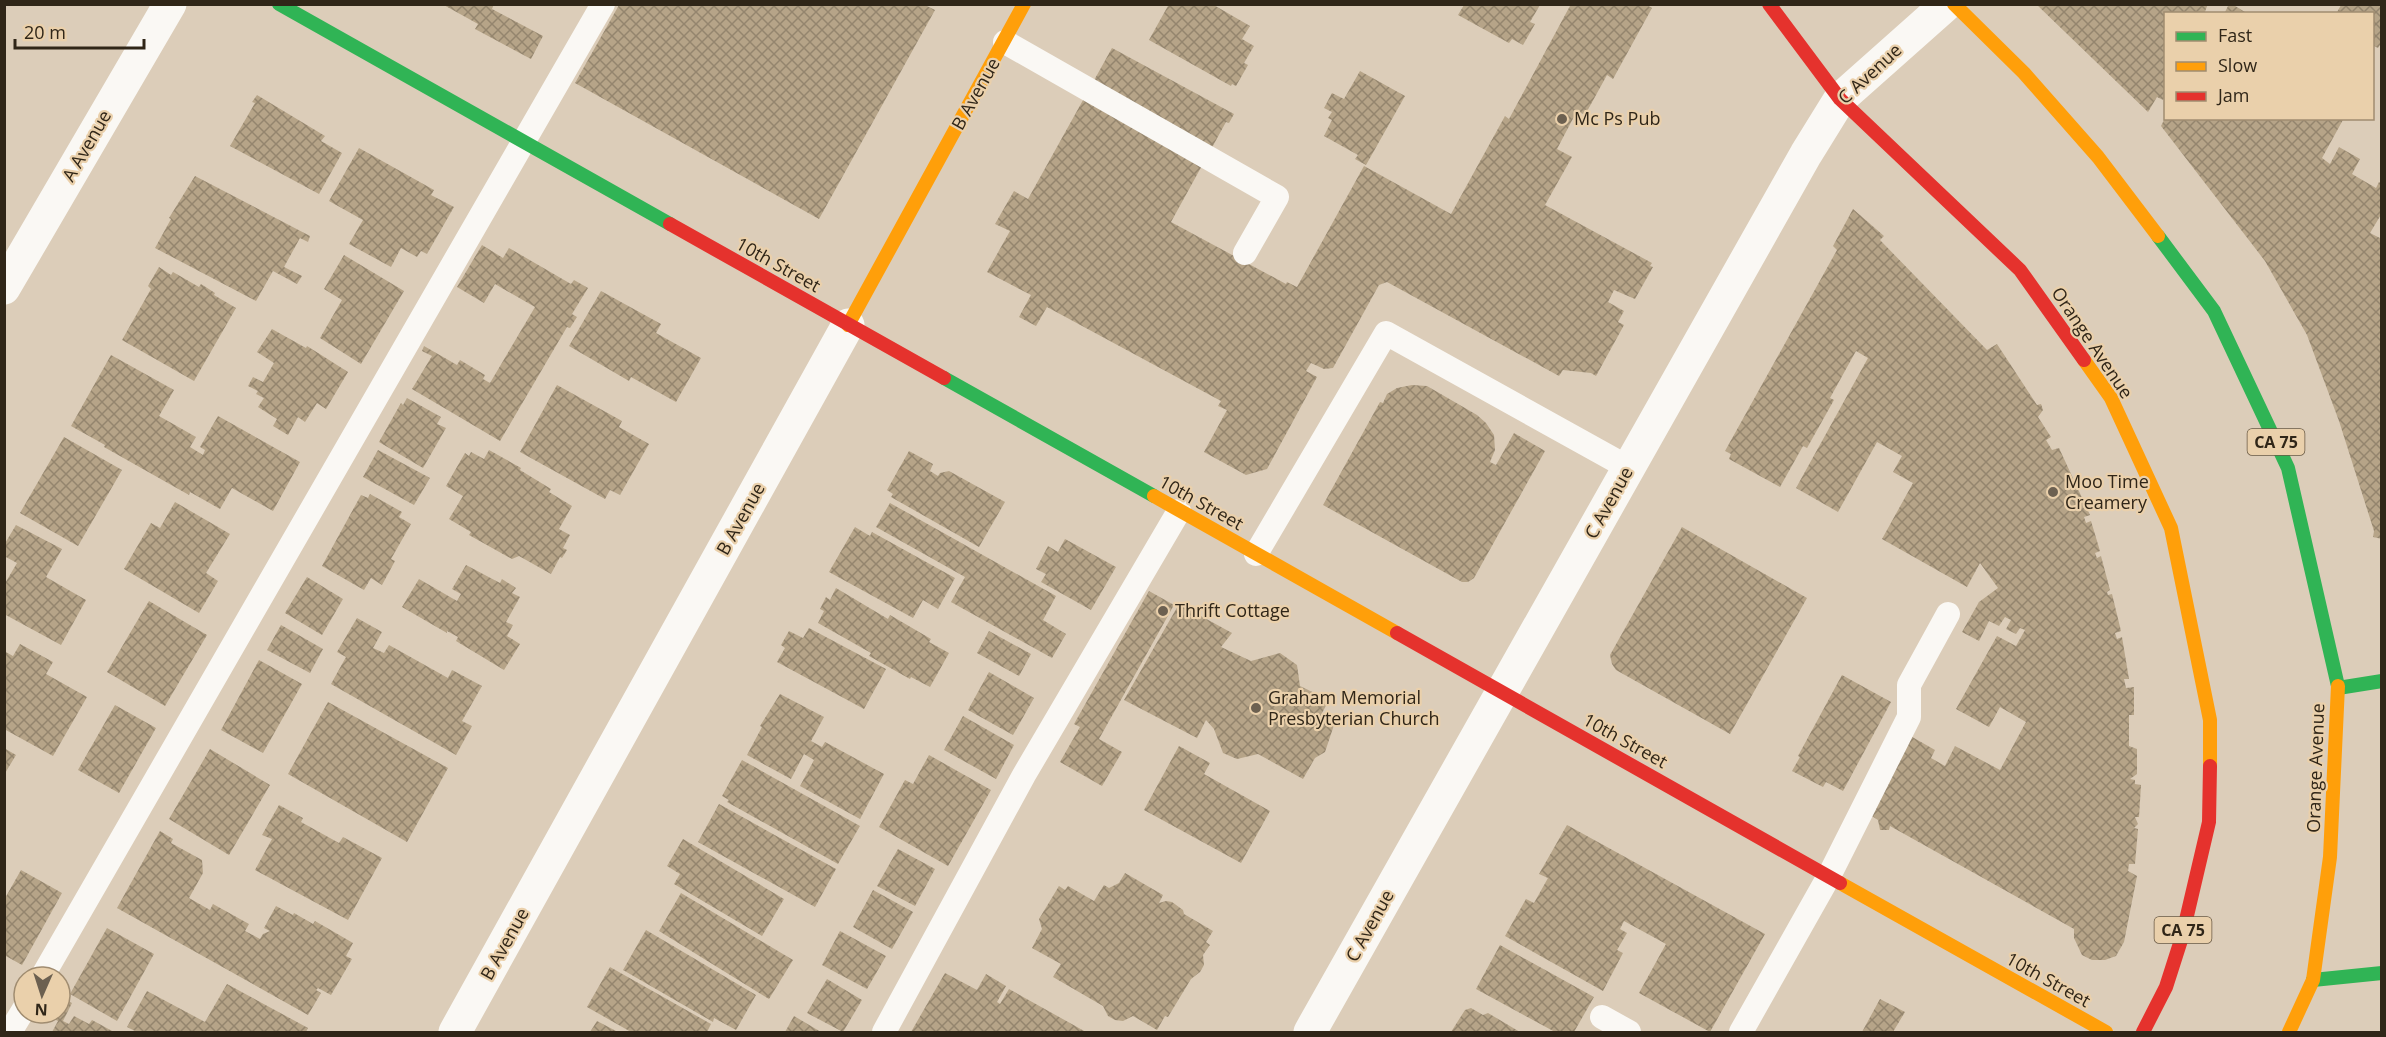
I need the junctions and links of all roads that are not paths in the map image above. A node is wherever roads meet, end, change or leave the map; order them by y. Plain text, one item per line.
1 (170, 4) edge
2 (279, 4) edge
3 (603, 4) edge
4 (1024, 4) edge
5 (1769, 4) edge
6 (1947, 4) edge
7 (1954, 4) edge
8 (1005, 42) junction
9 (1840, 99) junction
10 (525, 143) junction
11 (1245, 253) dead end
12 (4, 288) edge
13 (848, 325) junction
14 (1629, 468) junction
15 (1179, 511) junction
16 (1256, 554) junction
17 (1948, 614) dead end
18 (2382, 681) edge
19 (2338, 688) junction
20 (1502, 692) junction
21 (1829, 876) junction
22 (49, 965) edge
23 (2382, 972) edge
24 (2313, 980) junction
25 (1602, 1017) dead end
26 (455, 1032) edge
27 (885, 1032) edge
28 (1310, 1032) edge
29 (1629, 1032) edge
30 (1741, 1032) edge
31 (2106, 1032) edge
32 (2143, 1032) edge
33 (2289, 1032) edge

1 - 12 street, A Avenue
2 - 10 main road, 10th Street
3 - 10 lane
4 - 8 main road, B Avenue
5 - 9 main road, Orange Avenue / CA 75
6 - 9 street, C Avenue
7 - 19 main road, Orange Avenue / CA 75
8 - 11 lane
8 - 13 main road, B Avenue
9 - 14 street, C Avenue
9 - 32 main road, Orange Avenue / CA 75
10 - 13 main road, 10th Street
10 - 22 lane
13 - 15 main road, 10th Street
13 - 26 street, B Avenue
14 - 16 lane
14 - 20 street, C Avenue
15 - 16 main road, 10th Street
15 - 27 lane
16 - 20 main road, 10th Street
17 - 21 lane
18 - 19 main road
19 - 24 main road, Orange Avenue / CA 75
20 - 21 main road, 10th Street
20 - 28 street, C Avenue
21 - 30 lane
21 - 31 main road, 10th Street
23 - 24 main road
24 - 33 main road, Orange Avenue / CA 75
25 - 29 lane

